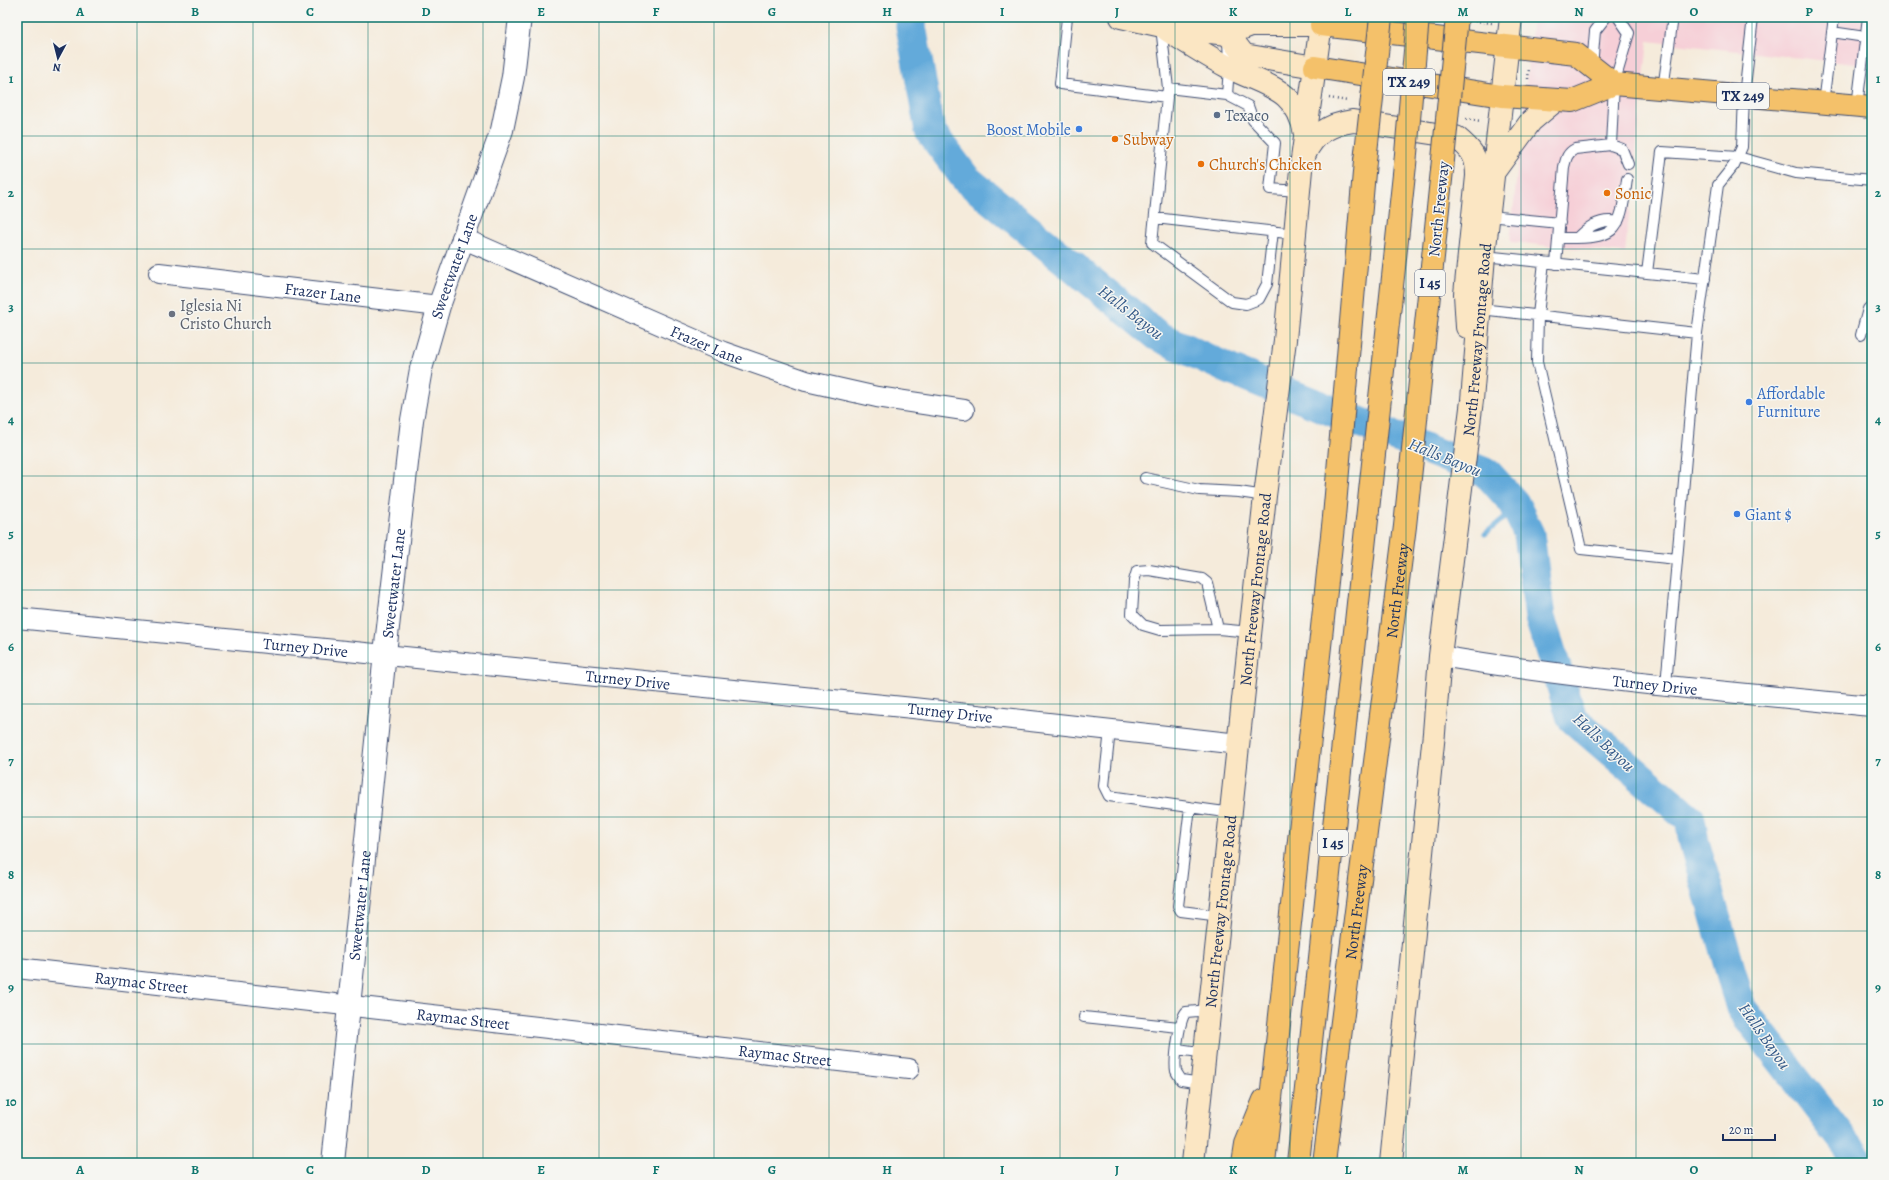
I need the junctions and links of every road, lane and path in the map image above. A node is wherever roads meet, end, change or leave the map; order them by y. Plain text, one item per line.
1 (520, 17) edge
2 (1067, 17) edge
3 (1121, 17) edge
4 (1381, 17) edge
5 (1418, 17) edge
6 (1457, 17) edge
7 (1511, 17) edge
8 (1606, 17) edge
9 (1618, 17) edge
10 (1673, 17) edge
11 (1754, 17) edge
12 (1834, 17) edge
13 (1868, 17) edge
14 (1322, 21) edge
15 (1230, 23) edge
16 (1171, 28) junction
17 (1832, 32) junction
18 (1866, 37) junction
19 (1507, 46) junction
20 (1229, 67) junction
21 (1315, 67) junction
22 (1592, 67) junction
23 (1529, 68) dead end
24 (1528, 84) dead end
25 (1614, 84) junction
26 (1663, 89) junction
27 (1168, 92) junction
28 (1227, 95) junction
29 (1502, 96) junction
30 (1744, 96) junction
31 (1556, 100) junction
32 (1823, 102) junction
33 (1865, 106) edge
34 (1611, 146) junction
35 (1304, 149) junction
36 (1738, 157) junction
37 (1628, 164) dead end
38 (1494, 171) junction
39 (1628, 179) dead end
40 (1872, 180) edge
41 (1299, 191) junction
42 (1489, 216) junction
43 (1155, 218) junction
44 (1560, 223) junction
45 (1273, 231) junction
46 (1295, 234) junction
47 (462, 238) junction
48 (1559, 238) junction
49 (1484, 256) junction
50 (1544, 262) junction
51 (1556, 264) junction
52 (160, 273) dead end
53 (1647, 273) junction
54 (1705, 279) junction
55 (1872, 305) edge
56 (439, 306) junction
57 (1480, 309) junction
58 (1538, 315) junction
59 (1697, 333) junction
60 (1861, 335) dead end
61 (1472, 400) junction
62 (964, 410) dead end
63 (1145, 478) dead end
64 (1265, 496) junction
65 (1677, 558) junction
66 (17, 618) edge
67 (1218, 629) junction
68 (1251, 632) junction
69 (385, 653) junction
70 (1440, 656) junction
71 (1666, 686) junction
72 (1872, 706) edge
73 (1110, 730) junction
74 (1239, 744) junction
75 (1190, 807) junction
76 (1232, 813) junction
77 (1220, 916) junction
78 (17, 968) edge
79 (349, 1004) junction
80 (1210, 1010) junction
81 (1084, 1017) dead end
82 (1179, 1027) junction
83 (1178, 1049) junction
84 (1206, 1053) junction
85 (909, 1069) dead end
86 (1274, 1077) junction
87 (1202, 1083) junction
88 (1328, 1127) junction
89 (333, 1163) edge
90 (1193, 1163) edge
91 (1243, 1163) edge
92 (1264, 1163) edge
93 (1298, 1163) edge
94 (1324, 1163) edge
95 (1336, 1163) edge
96 (1391, 1163) edge

1 - 47 street, Sweetwater Lane
2 - 27 lane
3 - 16 main road
4 - 86 main road, I 45, bridge
5 - 93 main road, North Freeway / I 45, bridge
6 - 88 main road, North Freeway / I 45, bridge
7 - 19 main road, North Freeway Frontage Road
8 - 22 lane
9 - 25 lane
10 - 26 lane
11 - 30 lane
12 - 17 lane
13 - 18 lane
14 - 15 main road
14 - 19 main road
14 - 21 main road, North Freeway Frontage Road
15 - 16 main road
15 - 20 lane
15 - 21 main road
16 - 20 main road
16 - 27 lane
17 - 18 lane
17 - 32 lane
18 - 33 lane
19 - 22 main road
19 - 29 main road, North Freeway Frontage Road
20 - 28 lane
20 - 35 main road
21 - 29 main road, TX 249
21 - 35 main road, North Freeway Frontage Road
22 - 25 main road
23 - 24 path
25 - 26 main road, TX 249
25 - 31 main road, TX 249
25 - 34 lane
26 - 30 main road, TX 249
27 - 28 lane
27 - 43 lane
28 - 41 lane
29 - 31 main road, TX 249
29 - 38 main road, North Freeway Frontage Road
30 - 32 main road, TX 249
30 - 36 lane
31 - 38 main road
32 - 33 main road, TX 249
34 - 37 lane
34 - 44 lane
35 - 41 main road, North Freeway Frontage Road
35 - 61 main road
36 - 40 lane
36 - 53 lane
36 - 54 lane
38 - 42 main road, North Freeway Frontage Road
39 - 48 lane
41 - 46 main road, North Freeway Frontage Road
42 - 44 lane
42 - 49 main road, North Freeway Frontage Road
43 - 45 lane
43 - 45 lane
44 - 48 lane
45 - 46 lane
46 - 64 main road, North Freeway Frontage Road
47 - 56 street, Sweetwater Lane
47 - 62 street, Frazer Lane
48 - 51 lane
49 - 50 lane
49 - 57 main road, North Freeway Frontage Road
50 - 51 lane
50 - 58 lane
51 - 53 lane
52 - 56 street, Frazer Lane
53 - 54 lane
54 - 59 lane
55 - 60 lane
56 - 69 street, Sweetwater Lane
57 - 58 lane
57 - 61 main road, North Freeway Frontage Road
58 - 59 lane
58 - 65 lane
59 - 65 lane
61 - 70 main road, North Freeway Frontage Road
63 - 64 lane
64 - 68 main road, North Freeway Frontage Road
65 - 71 lane
66 - 69 street, Turney Drive
67 - 67 lane
67 - 68 lane
68 - 74 main road, North Freeway Frontage Road
69 - 73 street, Turney Drive
69 - 79 street, Sweetwater Lane
70 - 71 street, Turney Drive
70 - 96 main road, North Freeway Frontage Road
71 - 72 street, Turney Drive
73 - 74 street, Turney Drive
73 - 75 lane
74 - 76 main road, North Freeway Frontage Road
75 - 76 lane
75 - 77 lane
76 - 77 main road, North Freeway Frontage Road
77 - 80 main road, North Freeway Frontage Road
78 - 79 street, Raymac Street
79 - 85 street, Raymac Street
79 - 89 street, Sweetwater Lane
80 - 82 lane
80 - 84 main road, North Freeway Frontage Road
81 - 82 lane
82 - 83 lane
83 - 84 lane
83 - 87 lane
84 - 87 main road, North Freeway Frontage Road
86 - 91 main road
86 - 92 main road, I 45
87 - 90 main road, North Freeway Frontage Road
88 - 94 main road, North Freeway / I 45
88 - 95 main road

